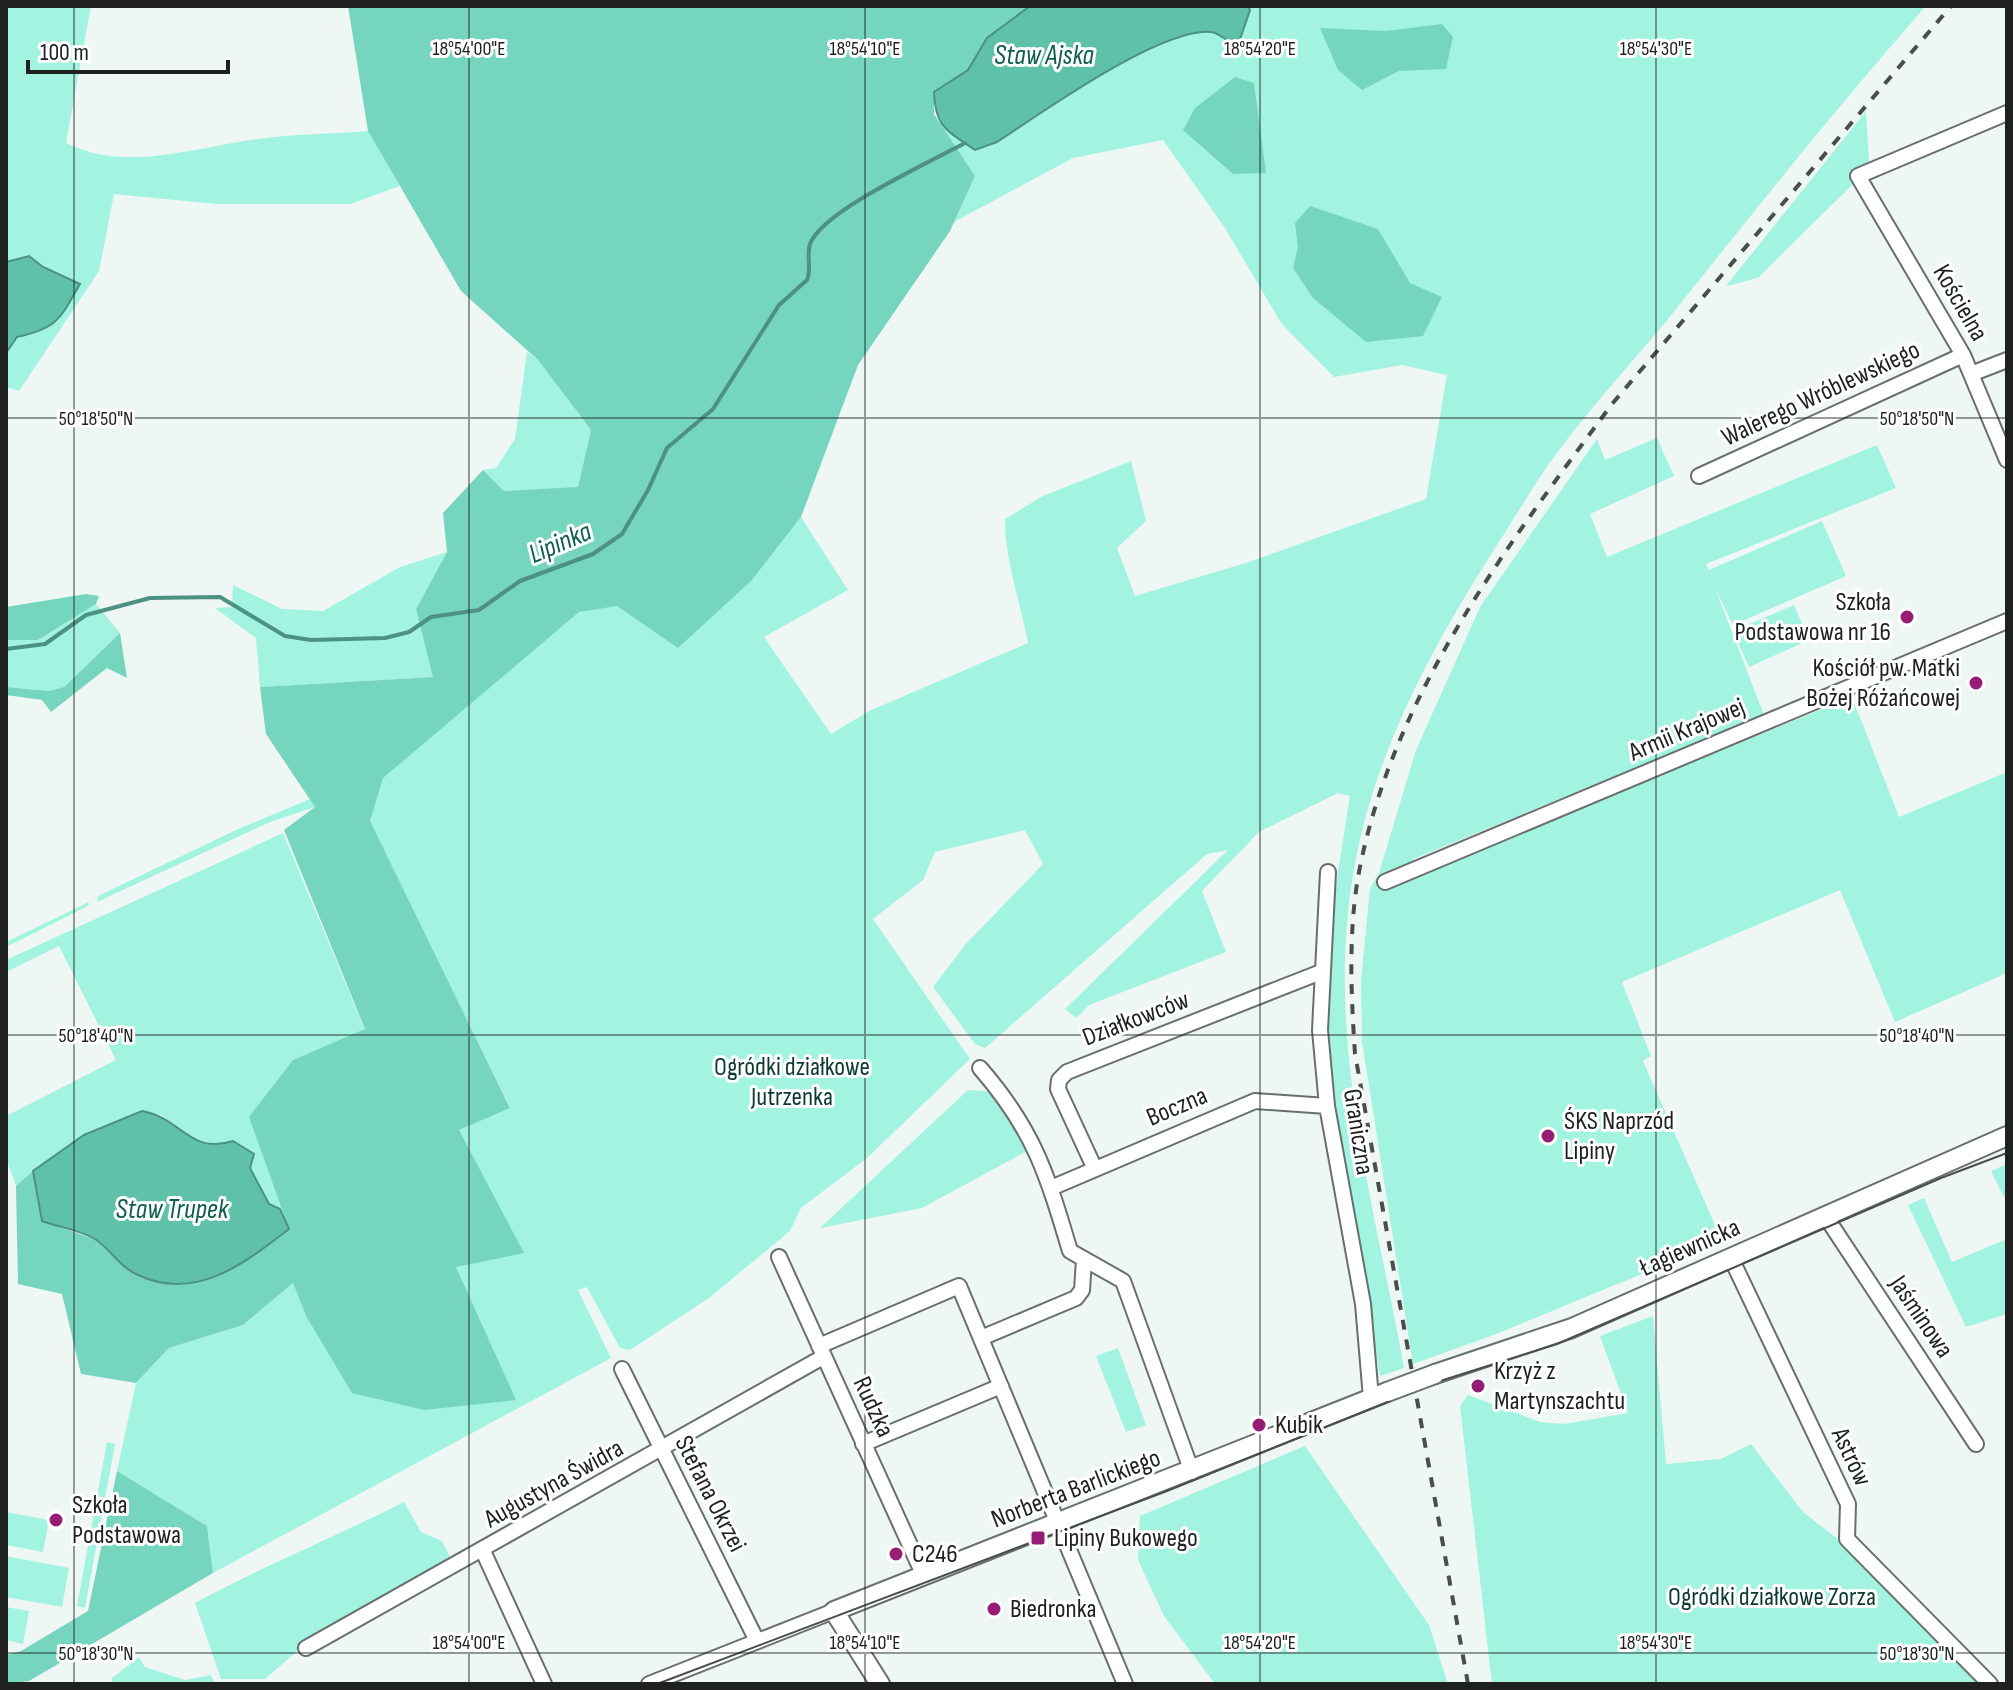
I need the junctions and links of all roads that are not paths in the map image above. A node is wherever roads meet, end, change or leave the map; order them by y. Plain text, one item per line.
1 (2007, 113) edge
2 (1963, 355) junction
3 (2007, 360) edge
4 (1971, 374) junction
5 (2007, 460) edge
6 (1699, 476) dead end
7 (2007, 621) edge
8 (1328, 872) dead end
9 (1385, 882) dead end
10 (1321, 972) junction
11 (980, 1068) dead end
12 (1327, 1106) junction
13 (2007, 1136) edge
14 (1094, 1167) junction
15 (1051, 1188) junction
16 (1826, 1217) junction
17 (779, 1257) dead end
18 (1731, 1258) junction
19 (1084, 1260) junction
20 (981, 1338) junction
21 (821, 1352) junction
22 (622, 1369) dead end
23 (1001, 1386) junction
24 (1379, 1395) junction
25 (863, 1444) junction
26 (1976, 1444) dead end
27 (664, 1449) junction
28 (1192, 1472) junction
29 (1058, 1523) junction
30 (483, 1551) junction
31 (924, 1576) junction
32 (834, 1611) junction
33 (757, 1641) junction
34 (306, 1648) dead end
35 (544, 1684) edge
36 (649, 1684) edge
37 (880, 1684) edge
38 (1125, 1684) edge
39 (1990, 1684) edge

1 - 2 street, Kościelna
2 - 4 street, Kościelna
2 - 6 street, Walerego Wróblewskiego
3 - 4 street
4 - 5 street, Kościelna
7 - 9 street, Armii Krajowej
8 - 10 street, Graniczna
10 - 12 street, Graniczna
10 - 14 street, Działkowców
11 - 15 street
12 - 14 street, Boczna
12 - 24 street, Graniczna
13 - 16 street, Łagiewnicka
14 - 15 street, Boczna
15 - 19 street
16 - 18 street, Łagiewnicka
16 - 26 street, Jaśminowa
17 - 21 street, Rudzka
18 - 24 street, Łagiewnicka, bridge
18 - 39 street, Astrów
19 - 20 street
19 - 28 street
20 - 21 street, Augustyna Świdra
20 - 23 street
21 - 25 street, Rudzka
21 - 27 street, Augustyna Świdra
22 - 27 street, Stefana Okrzei
23 - 25 street
23 - 29 street
24 - 28 street, Norberta Barlickiego
25 - 31 street, Rudzka
27 - 30 street, Augustyna Świdra
27 - 33 street, Stefana Okrzei
28 - 29 street, Norberta Barlickiego
29 - 31 street, Norberta Barlickiego
29 - 38 street
30 - 34 street, Augustyna Świdra
30 - 35 street
31 - 32 street, Norberta Barlickiego
32 - 33 street, Norberta Barlickiego
32 - 37 street
33 - 36 street, Norberta Barlickiego

